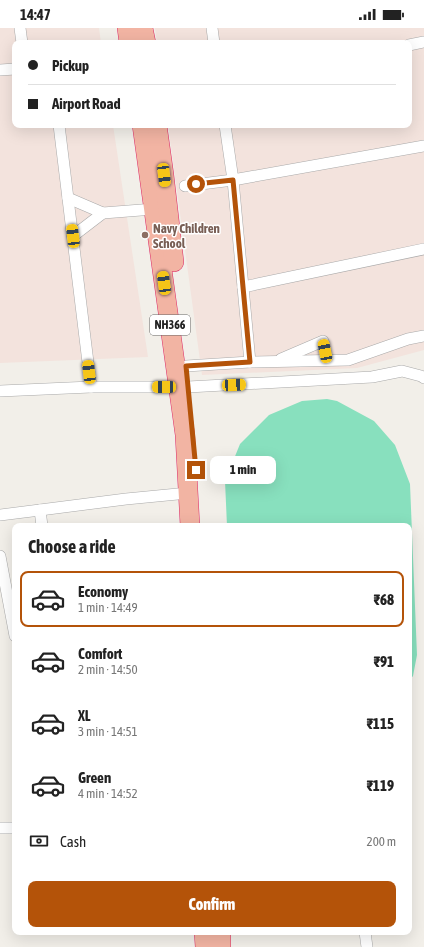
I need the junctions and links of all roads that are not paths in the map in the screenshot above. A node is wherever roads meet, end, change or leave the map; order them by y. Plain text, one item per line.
1 (20, 28) edge
2 (127, 28) edge
3 (143, 28) edge
4 (212, 28) edge
5 (22, 40) edge
6 (129, 40) edge
7 (145, 40) edge
8 (214, 40) edge
9 (424, 42) edge
10 (412, 44) edge
11 (12, 69) edge
12 (0, 70) edge
13 (59, 128) edge
14 (142, 128) edge
15 (157, 128) edge
16 (225, 128) edge
17 (424, 146) edge
18 (233, 180) junction
19 (184, 186) dead end
20 (68, 198) junction
21 (154, 209) junction
22 (103, 213) junction
23 (73, 236) junction
24 (424, 249) edge
25 (243, 288) junction
26 (424, 336) edge
27 (327, 360) junction
28 (250, 362) junction
29 (274, 362) junction
30 (186, 366) junction
31 (424, 378) edge
32 (91, 387) junction
33 (183, 387) junction
34 (0, 391) edge
35 (188, 493) junction
36 (40, 510) junction
37 (0, 515) edge
38 (42, 523) edge
39 (190, 523) edge
40 (201, 523) edge
41 (0, 556) edge
42 (4, 596) edge
43 (12, 625) edge
44 (0, 828) edge
45 (12, 828) edge
46 (204, 935) edge
47 (221, 935) edge
48 (365, 935) edge
49 (205, 947) edge
50 (221, 947) edge
51 (367, 947) edge

1 - 5 street
2 - 6 highway
3 - 7 highway
4 - 8 street
9 - 10 street
11 - 12 street
13 - 20 street
14 - 21 highway, NH366
15 - 30 highway, NH366
16 - 18 street
17 - 18 street
18 - 19 street
18 - 25 street
20 - 22 street
20 - 23 street
21 - 22 street
21 - 33 highway, NH366
22 - 23 street
23 - 32 street
24 - 25 street
25 - 28 street
26 - 27 street
27 - 29 street
27 - 29 street
28 - 29 street
28 - 30 street
30 - 33 highway, NH366
31 - 33 street
32 - 33 street
32 - 34 street
33 - 35 highway, NH366
33 - 40 highway, NH366
35 - 36 street
35 - 39 highway, NH366
36 - 37 street
36 - 38 street
41 - 42 street
42 - 43 street
44 - 45 street
46 - 49 highway
47 - 50 highway
48 - 51 street

